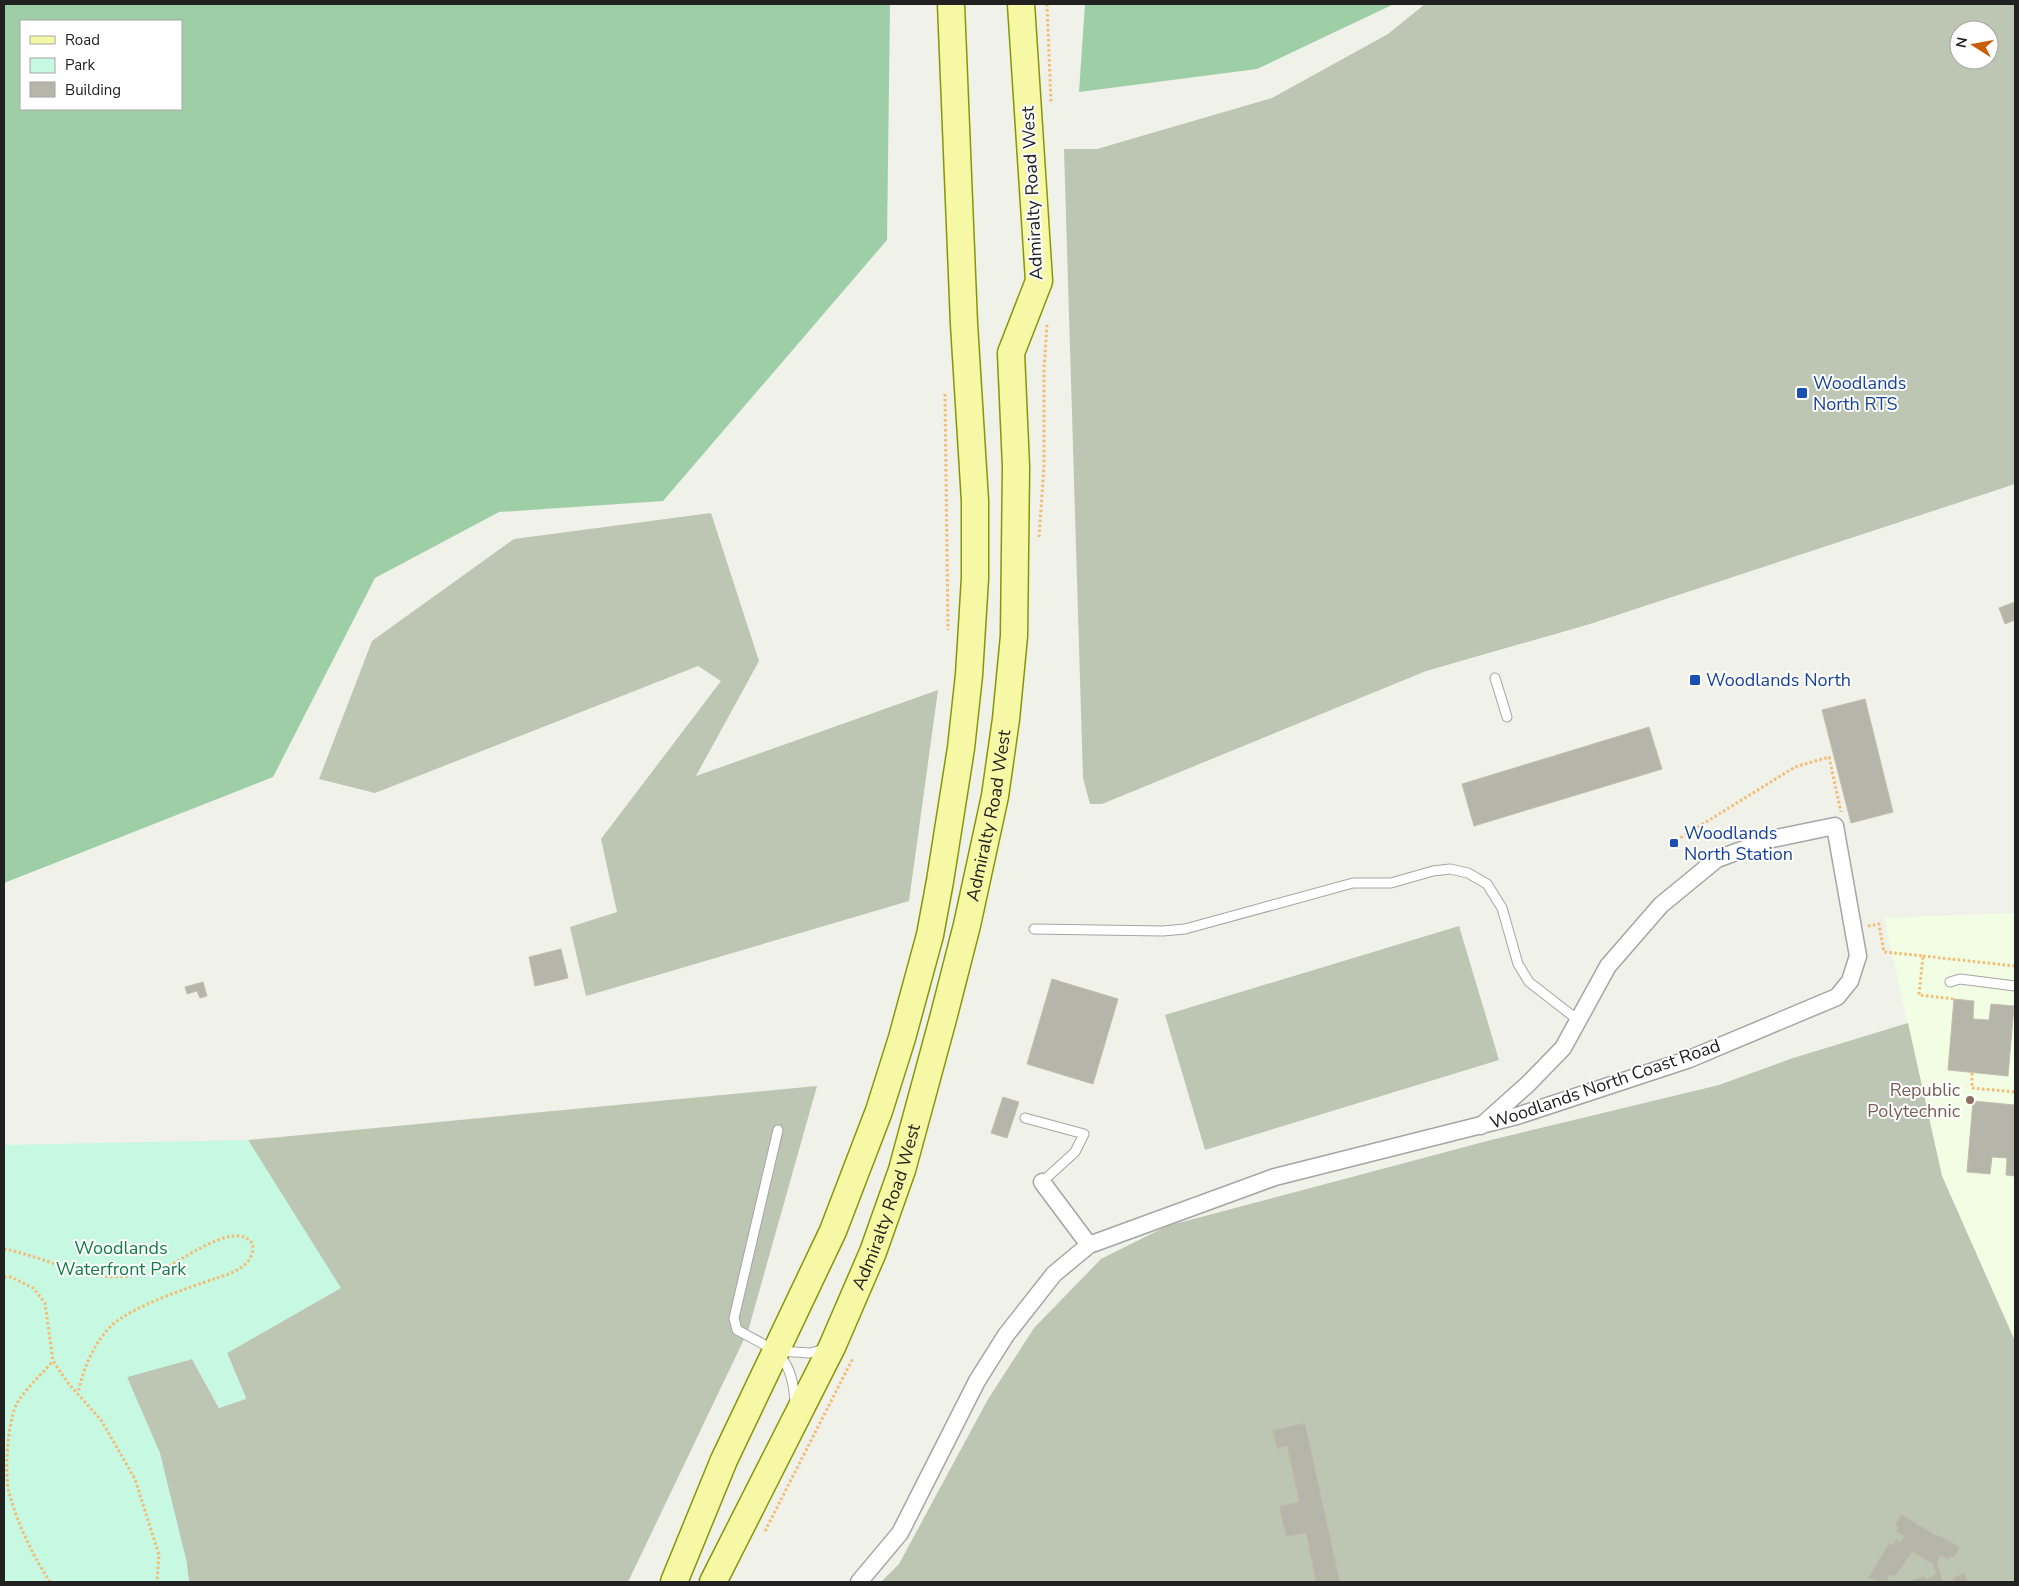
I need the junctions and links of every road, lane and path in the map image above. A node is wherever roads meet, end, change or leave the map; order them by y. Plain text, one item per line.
1 (1021, 4) edge
2 (952, 8) edge
3 (944, 385) dead end
4 (948, 635) dead end
5 (1495, 678) dead end
6 (1507, 717) dead end
7 (1034, 929) dead end
8 (1923, 956) dead end
9 (2015, 966) edge
10 (1950, 982) dead end
11 (2015, 986) edge
12 (1578, 1020) junction
13 (1972, 1073) dead end
14 (2015, 1092) edge
15 (1025, 1118) dead end
16 (1481, 1126) junction
17 (778, 1130) dead end
18 (1042, 1182) joint
19 (1089, 1245) junction
20 (4, 1249) edge
21 (4, 1278) edge
22 (832, 1347) junction
23 (776, 1351) junction
24 (53, 1361) junction
25 (78, 1394) junction
26 (796, 1416) junction
27 (685, 1575) edge
28 (50, 1582) edge
29 (157, 1582) edge
30 (713, 1582) edge
31 (860, 1582) edge

1 - 22 main road, Admiralty Road West
2 - 23 main road, Admiralty Road West
3 - 4 path
5 - 6 lane
7 - 12 lane
8 - 9 path
10 - 11 lane
12 - 16 street, Woodlands North Coast Road
12 - 16 street, Woodlands North Coast Road
13 - 14 path
15 - 18 lane
16 - 19 street, Woodlands North Coast Road
17 - 23 lane
18 - 19 street
19 - 31 street, Woodlands North Coast Road
20 - 25 path
21 - 24 path
22 - 23 lane
22 - 26 main road, Admiralty Road West
23 - 26 lane
23 - 27 main road, Admiralty Road West
24 - 25 path
24 - 28 path
25 - 29 path
26 - 30 main road, Admiralty Road West

